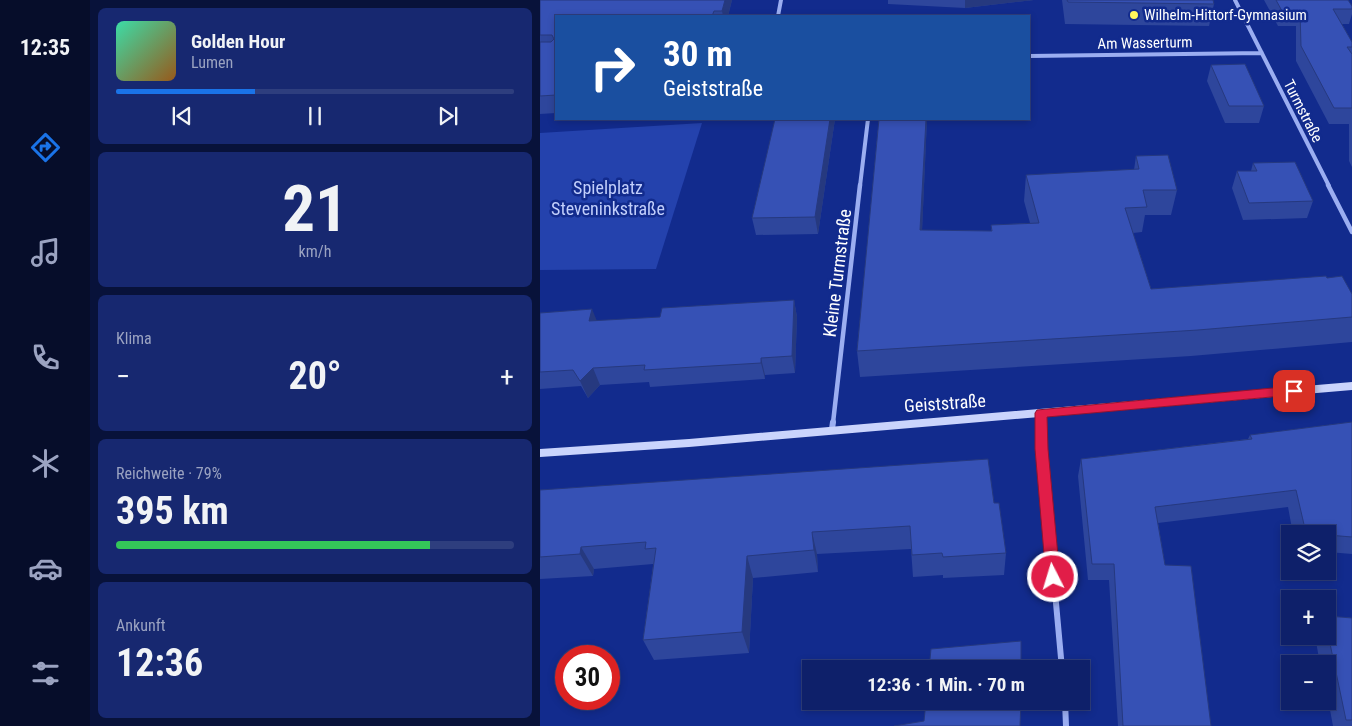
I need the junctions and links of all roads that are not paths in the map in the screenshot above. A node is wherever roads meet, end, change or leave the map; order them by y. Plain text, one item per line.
1 (782, 0) edge
2 (1235, 0) edge
3 (778, 15) edge
4 (1262, 53) junction
5 (1030, 56) edge
6 (868, 120) edge
7 (1352, 232) edge
8 (1352, 386) edge
9 (1041, 413) junction
10 (832, 429) junction
11 (540, 453) edge
12 (1061, 660) edge
13 (1065, 710) edge
14 (1066, 726) edge

1 - 3 street
2 - 4 street, Turmstraße
4 - 5 street, Am Wasserturm
4 - 7 street, Turmstraße
6 - 10 street, Kleine Turmstraße
8 - 9 street, Geiststraße
9 - 10 street, Geiststraße
9 - 12 street
10 - 11 street, Geiststraße
13 - 14 street

